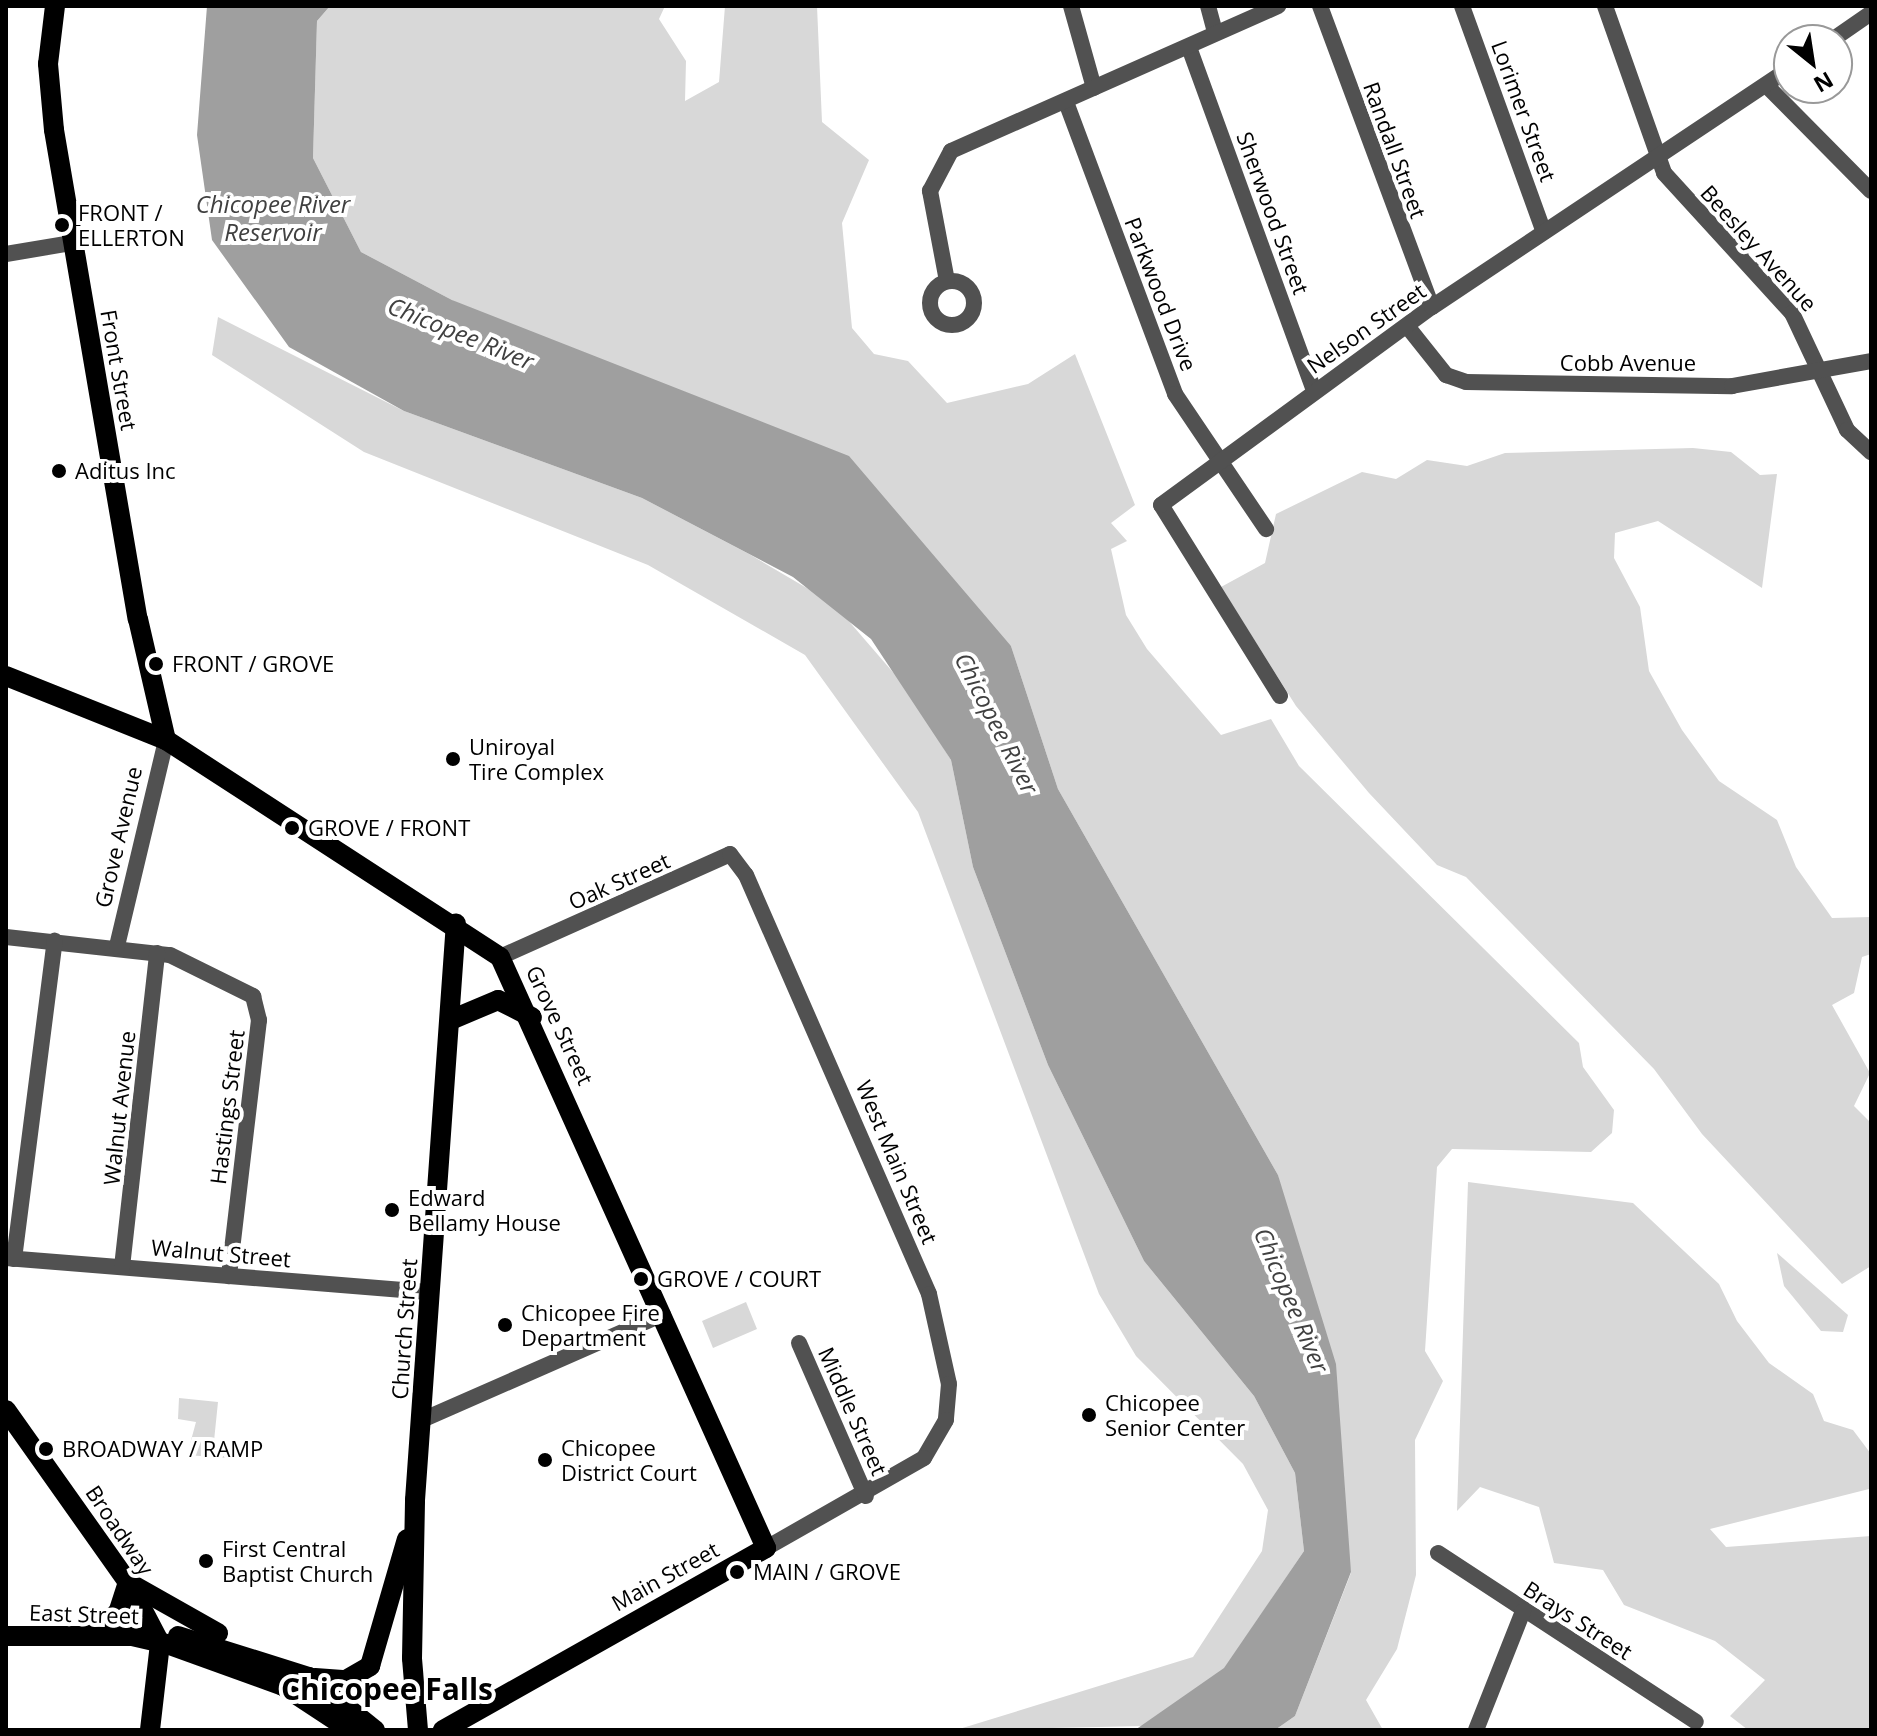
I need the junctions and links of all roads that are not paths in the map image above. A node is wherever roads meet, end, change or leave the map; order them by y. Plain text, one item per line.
1 (55, 6) edge
2 (1071, 6) edge
3 (1208, 6) edge
4 (1278, 6) edge
5 (1320, 6) edge
6 (1462, 6) edge
7 (1605, 6) edge
8 (1871, 13) edge
9 (1853, 25) edge
10 (1214, 29) junction
11 (1190, 50) junction
12 (1773, 80) edge
13 (1766, 85) junction
14 (1094, 88) junction
15 (1066, 102) junction
16 (1660, 155) junction
17 (1871, 191) edge
18 (1544, 232) junction
19 (72, 243) junction
20 (6, 254) edge
21 (947, 281) dead end
22 (1432, 307) junction
23 (1407, 326) junction
24 (1871, 361) edge
25 (1824, 372) junction
26 (1314, 391) junction
27 (1871, 452) edge
28 (1221, 462) junction
29 (1266, 529) dead end
30 (6, 676) edge
31 (1280, 696) dead end
32 (166, 740) junction
33 (746, 875) joint
34 (456, 923) junction
35 (6, 937) edge
36 (55, 941) junction
37 (117, 946) junction
38 (157, 953) junction
39 (500, 957) junction
40 (533, 1018) junction
41 (453, 1019) junction
42 (10, 1258) edge
43 (122, 1267) junction
44 (229, 1276) junction
45 (431, 1292) junction
46 (663, 1314) junction
47 (799, 1343) dead end
48 (6, 1410) edge
49 (422, 1420) junction
50 (912, 1468) joint
51 (866, 1496) junction
52 (415, 1500) junction
53 (766, 1548) junction
54 (1438, 1553) dead end
55 (128, 1582) junction
56 (1523, 1611) junction
57 (6, 1636) edge
58 (87, 1636) junction
59 (160, 1643) junction
60 (270, 1661) junction
61 (309, 1677) junction
62 (1696, 1722) dead end
63 (150, 1730) edge
64 (350, 1730) edge
65 (375, 1730) edge
66 (418, 1730) edge
67 (443, 1730) edge
68 (1476, 1730) edge

1 - 19 main road, Front Street
2 - 14 street
3 - 10 street
4 - 10 street
5 - 22 street, Randall Street
6 - 18 street, Lorimer Street
7 - 16 street, Beesley Avenue
8 - 9 street
10 - 11 street
11 - 14 street
11 - 26 street, Sherwood Street
12 - 13 street, Nelson Street
13 - 16 street, Nelson Street
13 - 17 street
14 - 15 street
15 - 21 street
15 - 28 street, Parkwood Drive
16 - 18 street, Nelson Street
16 - 25 street, Beesley Avenue
18 - 22 street, Nelson Street
19 - 20 street
19 - 32 main road, Front Street
22 - 23 street, Nelson Street
23 - 25 street, Cobb Avenue
23 - 26 street, Nelson Street
24 - 25 street, Cobb Avenue
25 - 27 street, Beesley Avenue
26 - 28 street, Nelson Street
28 - 29 street, Parkwood Drive
28 - 31 street, Nelson Street
30 - 32 main road, Grove Street
32 - 34 main road, Grove Street
32 - 37 street, Grove Avenue
33 - 39 street, Oak Street
33 - 50 street, West Main Street
34 - 39 main road, Grove Street
34 - 41 main road, Church Street
35 - 36 street, Hastings Street
36 - 37 street, Hastings Street
36 - 42 street
37 - 38 street, Hastings Street
38 - 43 street, Walnut Avenue
38 - 44 street, Hastings Street
39 - 40 main road, Grove Street
40 - 41 main road
40 - 46 main road, Grove Street
41 - 45 main road, Church Street
42 - 43 street, Walnut Street
43 - 44 street, Walnut Street
44 - 45 street, Walnut Street
45 - 49 main road, Church Street
46 - 49 street
46 - 53 main road, Grove Street
47 - 51 street, Middle Street
48 - 55 main road, Broadway
49 - 52 main road, Church Street
50 - 51 street, Main Street
51 - 53 street, Main Street
52 - 61 main road, Church Street
52 - 66 main road, Church Street
53 - 67 main road, Main Street
54 - 56 street, Brays Street
55 - 58 main road
55 - 59 main road, Broadway
55 - 60 main road
56 - 62 street, Brays Street
56 - 68 street
57 - 58 main road, East Street
58 - 59 main road, East Street
59 - 60 main road
59 - 63 main road
59 - 64 main road
60 - 61 main road
61 - 65 main road

